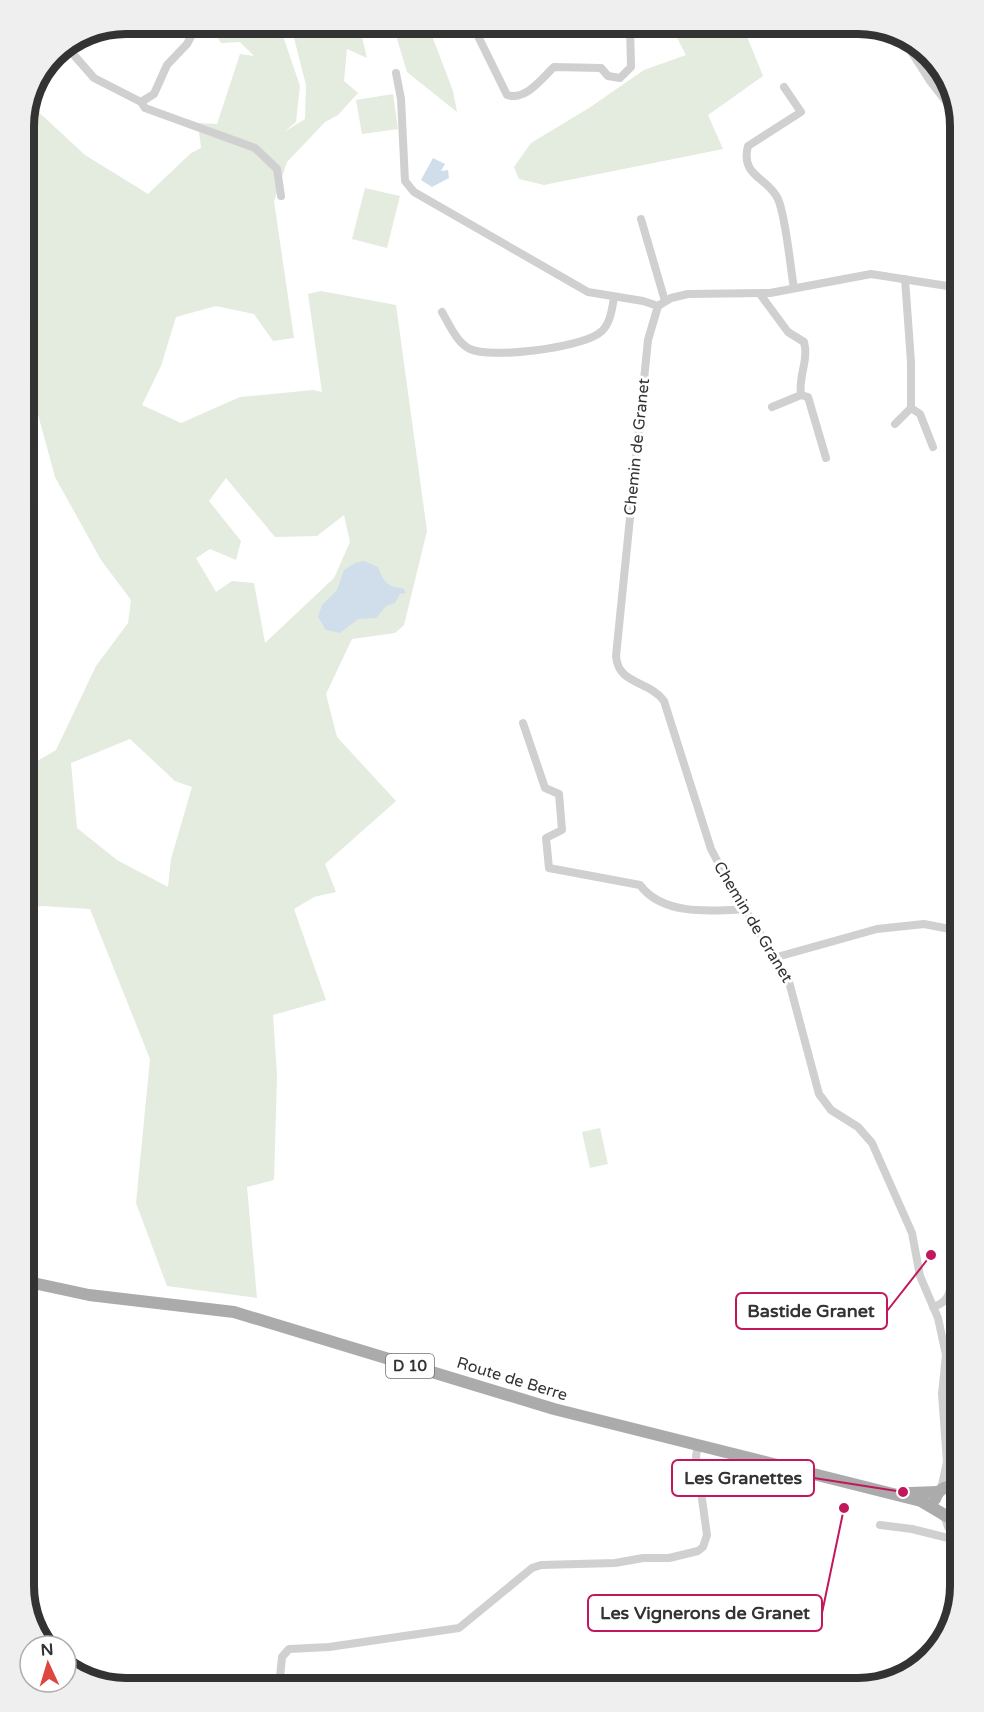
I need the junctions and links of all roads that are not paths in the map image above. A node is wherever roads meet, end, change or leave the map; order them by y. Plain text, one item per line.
1 (192, 34) edge
2 (477, 34) edge
3 (630, 35) edge
4 (72, 53) edge
5 (914, 54) edge
6 (396, 73) dead end
7 (784, 87) dead end
8 (946, 100) edge
9 (141, 102) junction
10 (281, 196) dead end
11 (641, 219) dead end
12 (904, 279) junction
13 (950, 286) edge
14 (794, 288) junction
15 (760, 294) junction
16 (614, 297) junction
17 (661, 303) junction
18 (442, 312) dead end
19 (801, 395) junction
20 (772, 407) dead end
21 (911, 408) junction
22 (896, 424) dead end
23 (933, 447) dead end
24 (826, 458) dead end
25 (522, 723) dead end
26 (746, 909) junction
27 (950, 929) edge
28 (777, 957) junction
29 (34, 1283) edge
30 (950, 1292) edge
31 (933, 1307) junction
32 (698, 1446) junction
33 (947, 1462) junction
34 (950, 1469) edge
35 (950, 1489) edge
36 (940, 1490) junction
37 (885, 1492) junction
38 (940, 1512) junction
39 (950, 1513) edge
40 (880, 1525) dead end
41 (950, 1529) edge
42 (950, 1537) edge
43 (280, 1677) edge

1 - 9 street
2 - 3 street
4 - 9 street
5 - 8 street
6 - 16 street
7 - 14 street
9 - 10 street
11 - 17 street
12 - 13 street
12 - 14 street
12 - 21 street
14 - 15 street
15 - 17 street
15 - 19 street
16 - 17 street
16 - 18 street
17 - 26 street, Chemin de Granet
19 - 20 street
19 - 24 street
21 - 22 street
21 - 23 street
25 - 26 street
26 - 28 street, Chemin de Granet
27 - 28 street
28 - 31 street, Chemin de Granet
29 - 32 main road, Route de Berre / D 10
30 - 31 street
31 - 33 street, Chemin de Granet
32 - 37 main road, Route de Berre
32 - 43 street
33 - 34 street, Chemin de Granet
33 - 36 street, Chemin de Granet
35 - 36 main road, Route de Berre
36 - 37 main road, Route de Berre
36 - 38 main road
37 - 38 main road, Route de Berre
38 - 39 main road
38 - 41 street
40 - 42 street

